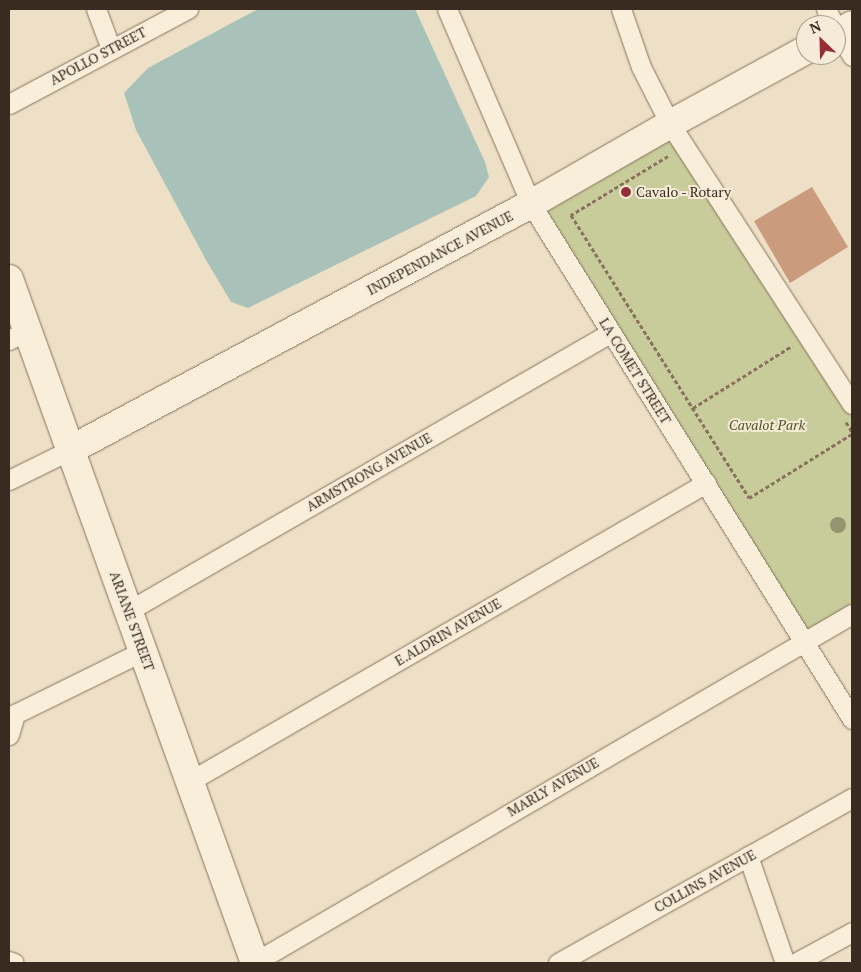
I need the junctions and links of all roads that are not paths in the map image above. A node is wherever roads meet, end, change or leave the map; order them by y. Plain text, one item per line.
1 (96, 9) edge
2 (188, 9) edge
3 (447, 9) edge
4 (621, 9) edge
5 (846, 44) edge
6 (111, 49) junction
7 (796, 55) edge
8 (852, 56) edge
9 (9, 104) edge
10 (670, 124) junction
11 (531, 204) junction
12 (9, 279) edge
13 (610, 333) junction
14 (18, 335) edge
15 (852, 404) edge
16 (70, 450) junction
17 (9, 480) edge
18 (706, 483) junction
19 (128, 611) junction
20 (852, 614) edge
21 (805, 641) junction
22 (143, 651) junction
23 (12, 713) edge
24 (852, 719) edge
25 (9, 735) edge
26 (190, 781) junction
27 (852, 798) edge
28 (748, 856) junction
29 (852, 932) edge
30 (9, 961) edge
31 (255, 962) edge
32 (14, 963) edge
33 (558, 963) edge
34 (785, 963) edge
35 (795, 963) edge

1 - 6 street
2 - 6 street, APOLLO STREET
3 - 11 street, LA COMET STREET
4 - 10 street
5 - 8 street
6 - 9 street, APOLLO STREET
7 - 10 street, INDEPENDANCE AVENUE
10 - 11 street, INDEPENDANCE AVENUE
10 - 15 street
11 - 13 street, LA COMET STREET
11 - 16 street, INDEPENDANCE AVENUE
12 - 14 street, ARIANE STREET
13 - 18 street, LA COMET STREET
13 - 19 street, ARMSTRONG AVENUE
14 - 16 street, ARIANE STREET
16 - 17 street
16 - 19 street, ARIANE STREET
18 - 21 street, LA COMET STREET
18 - 26 street, E.ALDRIN AVENUE
19 - 22 street, ARIANE STREET
20 - 21 street, MARLY AVENUE
21 - 24 street, LA COMET STREET
21 - 31 street, MARLY AVENUE
22 - 23 street
22 - 26 street, ARIANE STREET
23 - 25 street
26 - 31 street, ARIANE STREET
27 - 28 street, COLLINS AVENUE
28 - 33 street, COLLINS AVENUE
28 - 34 street
29 - 35 street
30 - 32 street

